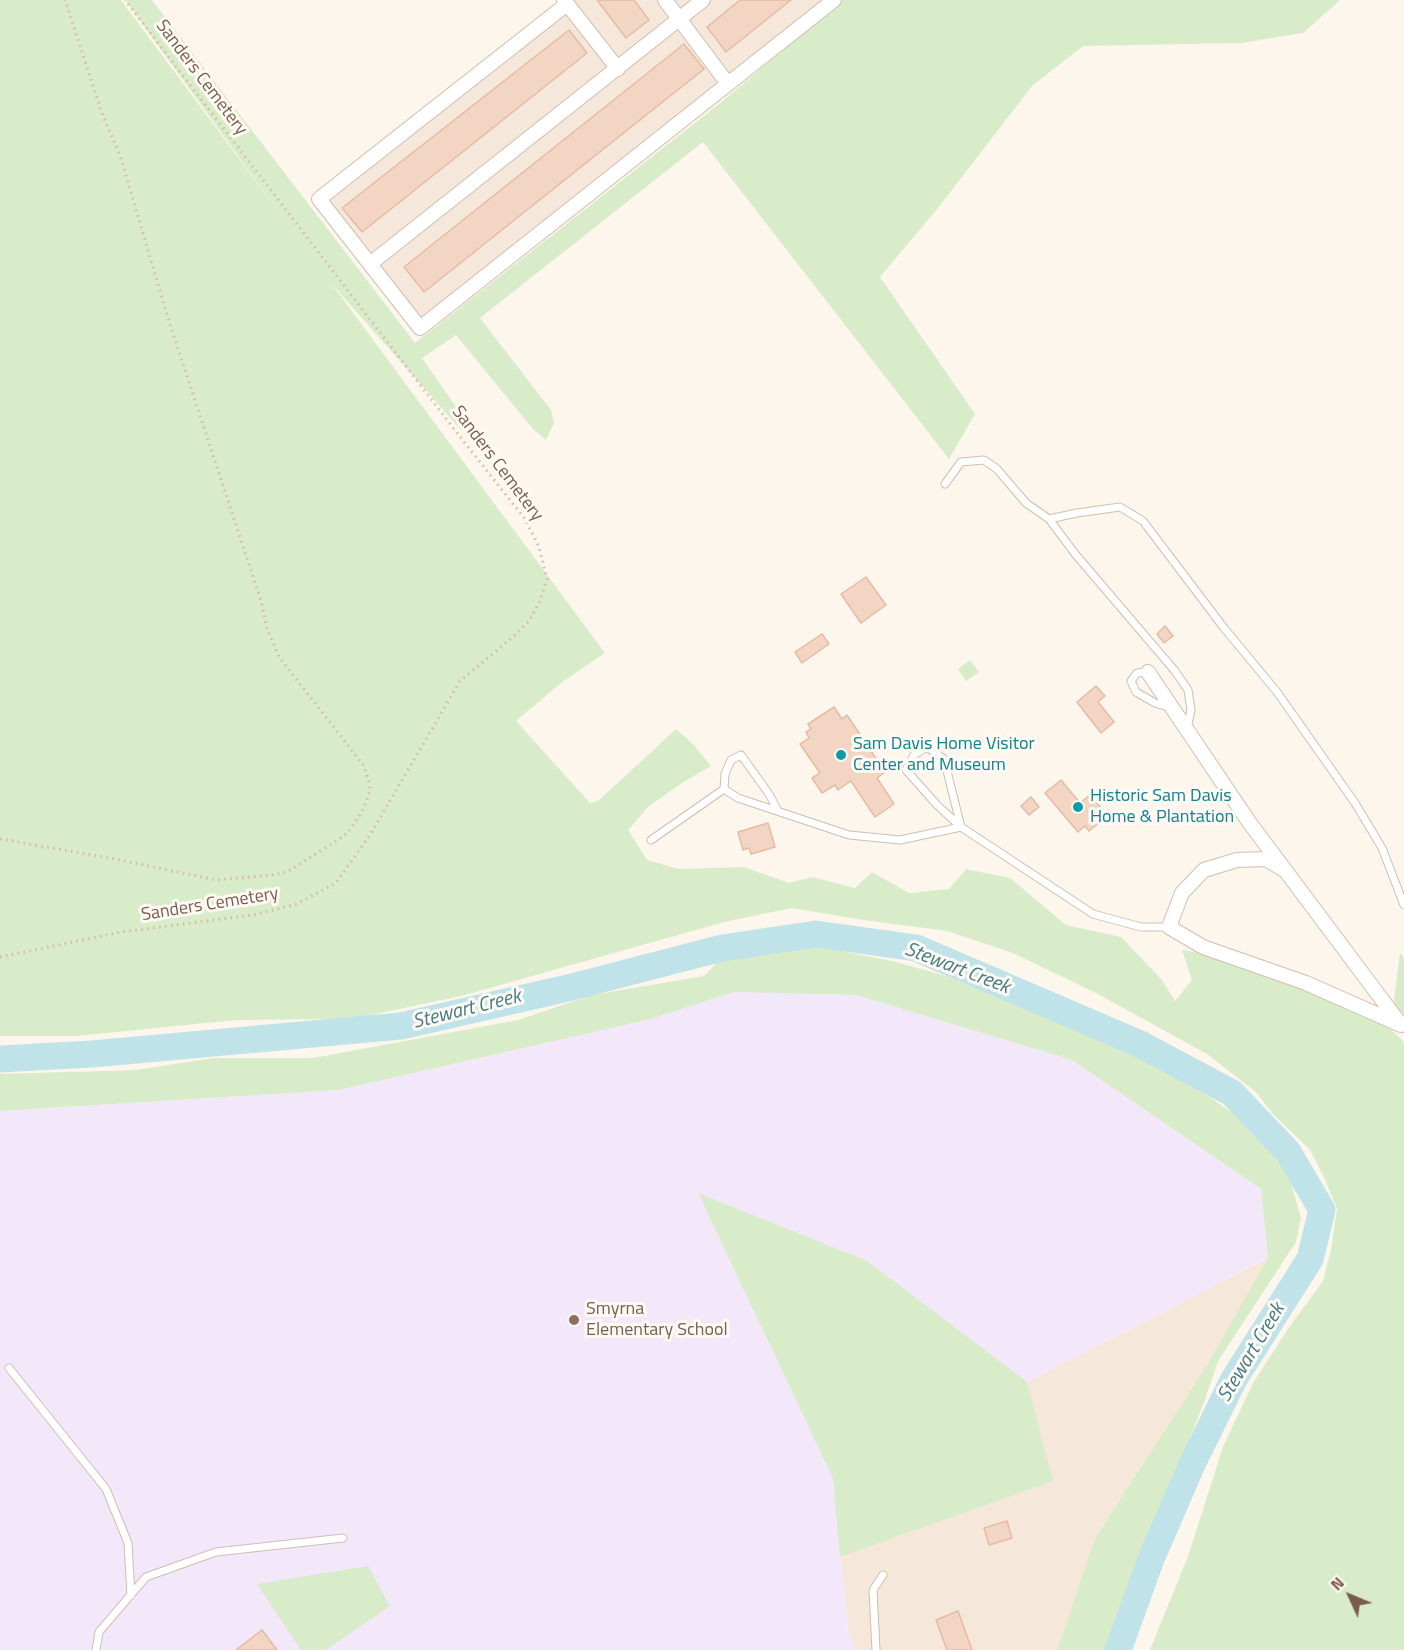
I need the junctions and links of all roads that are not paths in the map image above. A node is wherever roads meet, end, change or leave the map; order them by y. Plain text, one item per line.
1 (666, 0) edge
2 (704, 0) edge
3 (834, 0) edge
4 (566, 2) edge
5 (680, 19) junction
6 (618, 69) junction
7 (728, 84) junction
8 (370, 264) junction
9 (945, 484) dead end
10 (1049, 519) junction
11 (1148, 672) joint
12 (1174, 709) junction
13 (1187, 728) junction
14 (724, 789) junction
15 (778, 811) junction
16 (961, 827) junction
17 (651, 840) dead end
18 (1286, 871) junction
19 (1404, 905) edge
20 (1169, 927) junction
21 (1403, 1027) edge
22 (9, 1368) dead end
23 (343, 1538) dead end
24 (883, 1575) dead end
25 (131, 1595) junction
26 (96, 1650) edge
27 (876, 1650) edge

1 - 5 street
2 - 5 street
3 - 7 street
4 - 6 street
4 - 8 street
5 - 6 street
5 - 7 street
6 - 8 street
7 - 8 street
9 - 10 lane
10 - 13 lane
10 - 19 lane
11 - 12 street
11 - 12 lane
12 - 13 street
13 - 18 street
14 - 15 lane
14 - 15 lane
14 - 17 lane
15 - 16 lane
16 - 16 lane
16 - 20 lane
18 - 20 street
18 - 21 street
20 - 21 street
22 - 25 lane
23 - 25 lane
24 - 27 lane
25 - 26 lane

